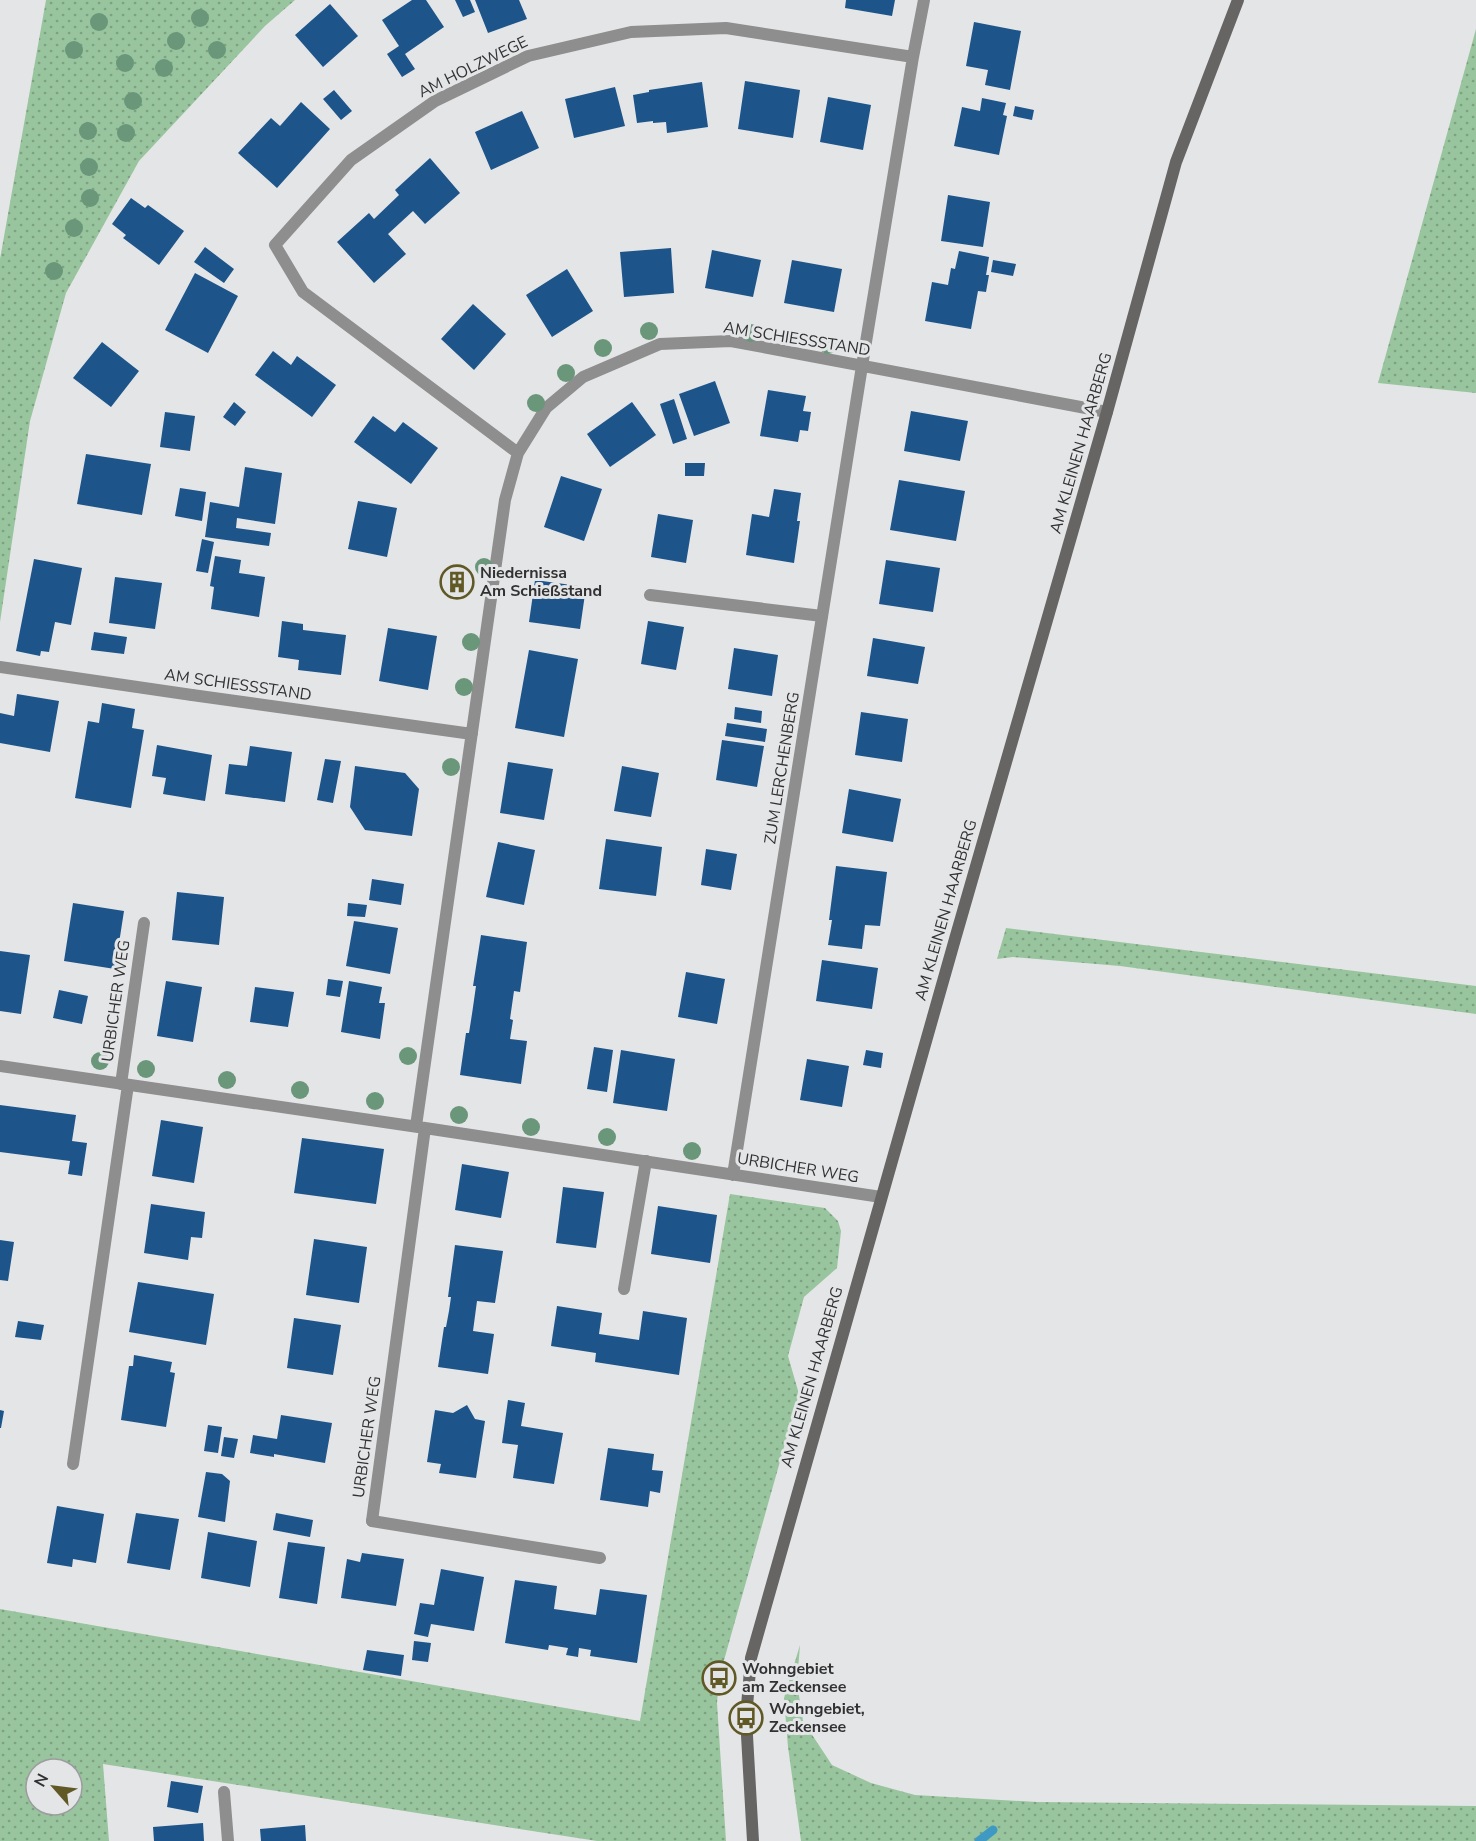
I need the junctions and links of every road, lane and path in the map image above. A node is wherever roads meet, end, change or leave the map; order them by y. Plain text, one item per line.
1 (924, 0) edge
2 (1238, 0) edge
3 (913, 57) junction
4 (862, 366) junction
5 (1107, 412) junction
6 (518, 453) junction
7 (650, 595) dead end
8 (822, 616) junction
9 (0, 667) edge
10 (472, 734) junction
11 (144, 923) dead end
12 (0, 1066) edge
13 (124, 1085) junction
14 (421, 1127) junction
15 (646, 1161) junction
16 (734, 1174) junction
17 (881, 1197) junction
18 (624, 1289) dead end
19 (74, 1464) dead end
20 (600, 1558) dead end
21 (224, 1792) dead end
22 (228, 1841) edge
23 (753, 1841) edge

1 - 3 street
2 - 5 street, AM KLEINEN HAARBERG
3 - 4 street
3 - 6 street, AM HOLZWEGE
4 - 5 street, AM SCHIESSSTAND
4 - 6 street, AM SCHIESSSTAND
4 - 8 street, ZUM LERCHENBERG
5 - 17 street, AM KLEINEN HAARBERG
6 - 10 street, AM SCHIESSSTAND
7 - 8 street
8 - 16 street, ZUM LERCHENBERG
9 - 10 street, AM SCHIESSSTAND
10 - 14 street, AM SCHIESSSTAND
11 - 13 street, URBICHER WEG
12 - 13 street, URBICHER WEG
13 - 14 street, URBICHER WEG
13 - 19 street, URBICHER WEG
14 - 15 street, URBICHER WEG
14 - 20 street, URBICHER WEG
15 - 16 street, URBICHER WEG
15 - 18 street
16 - 17 street, URBICHER WEG
17 - 23 street, AM KLEINEN HAARBERG
21 - 22 street

